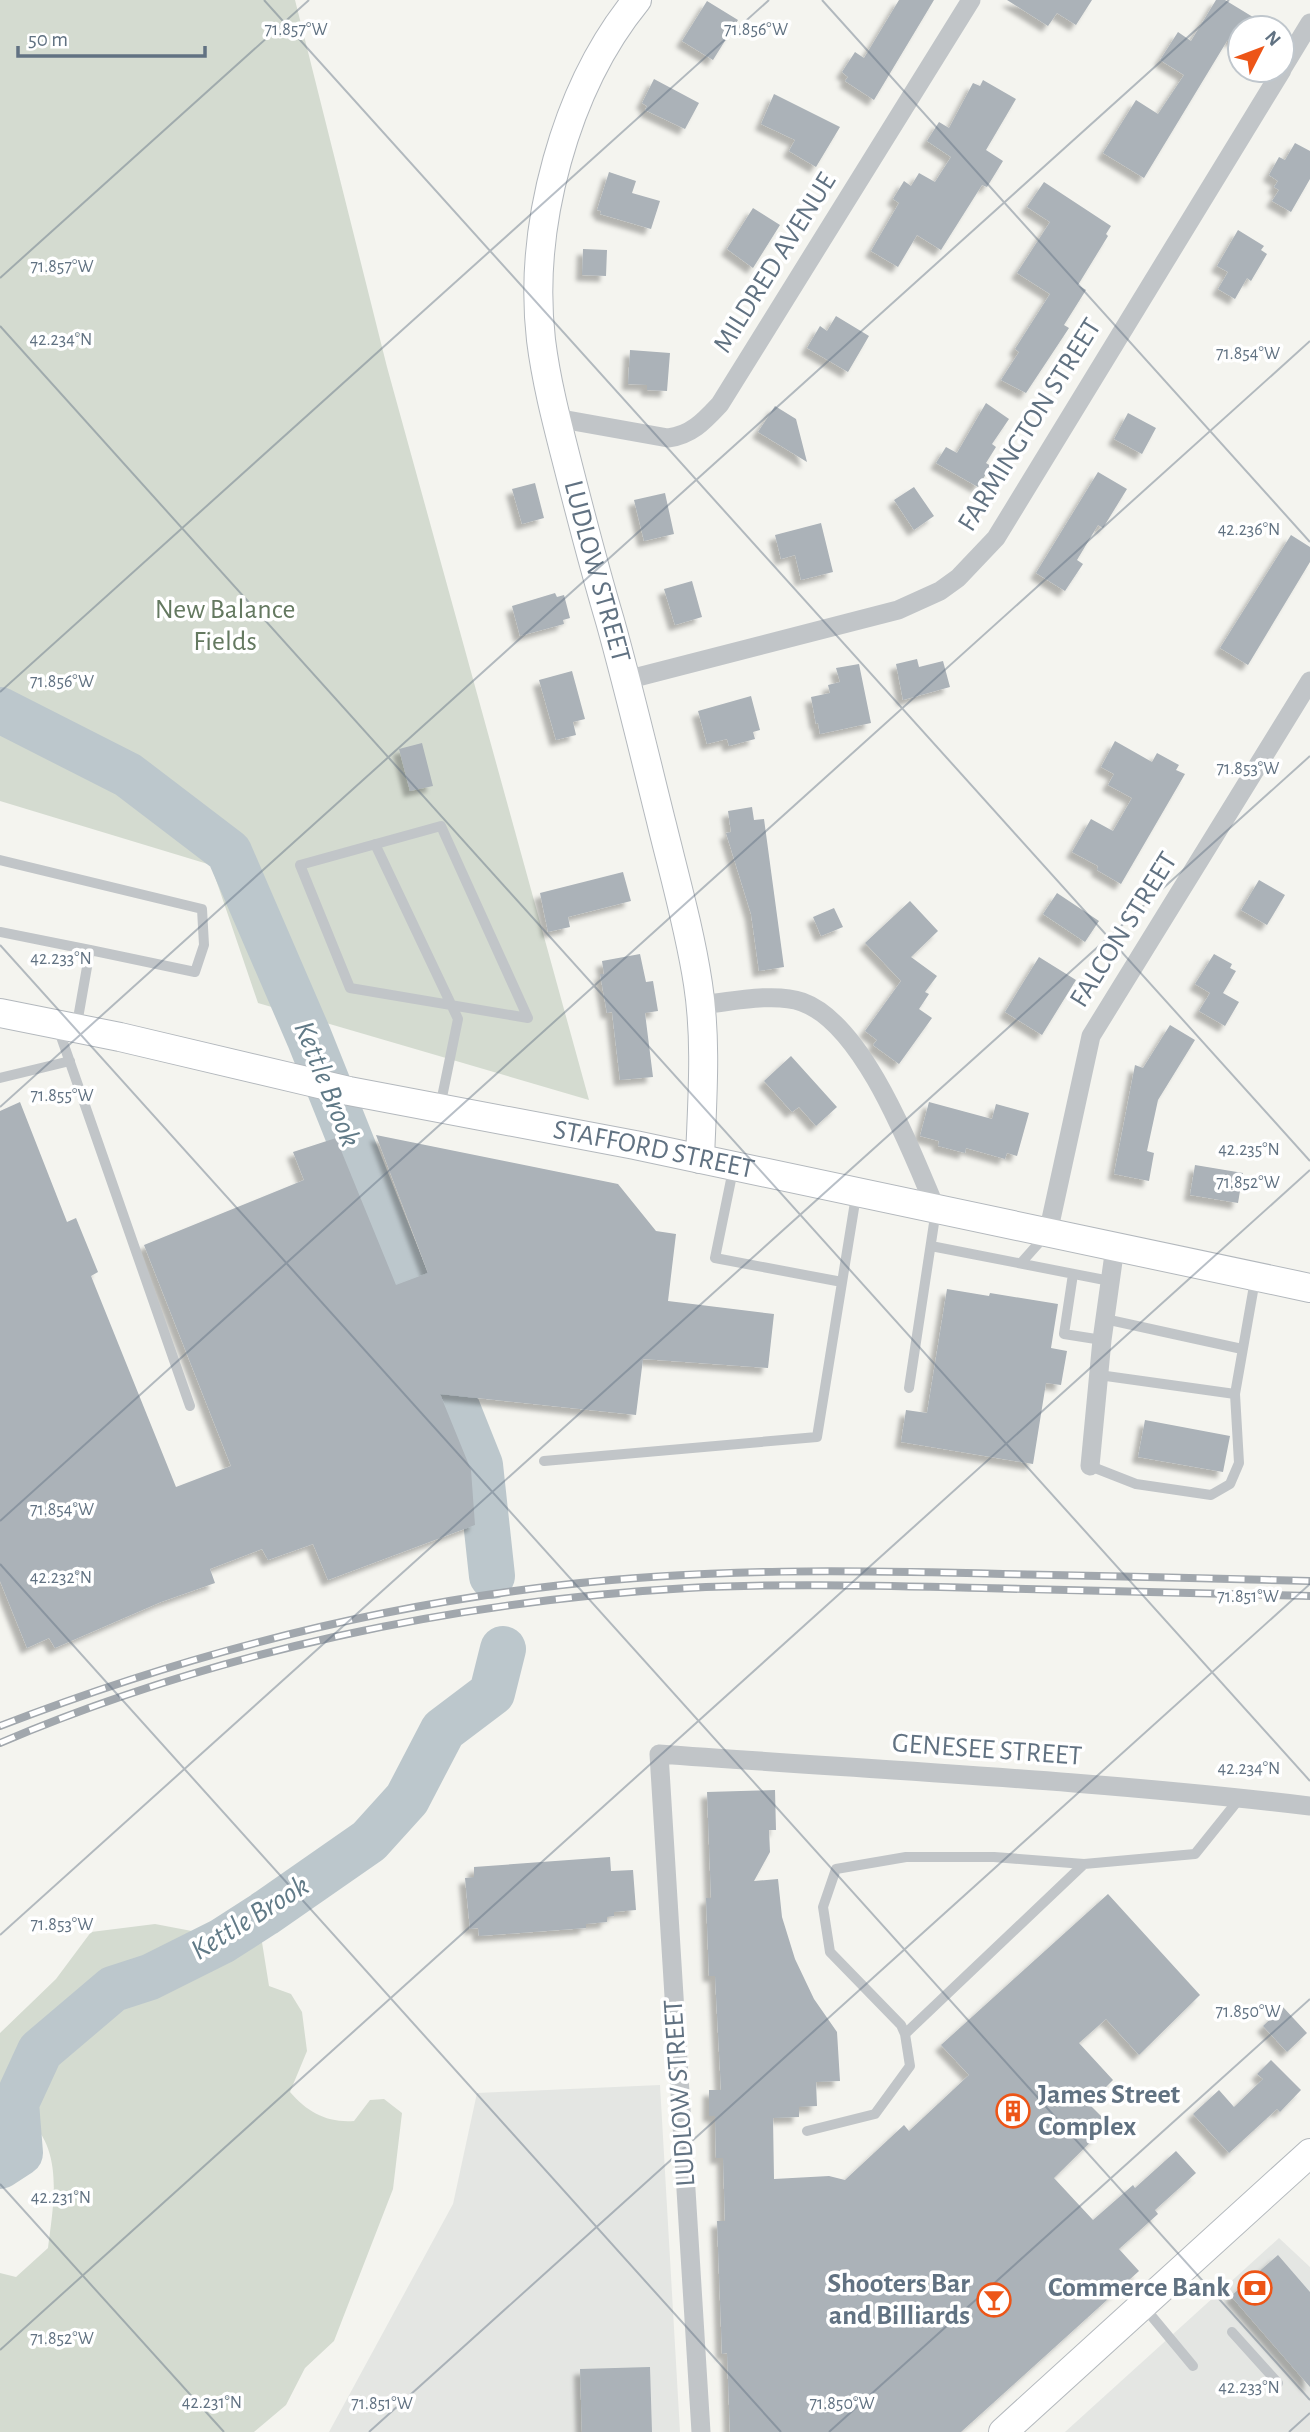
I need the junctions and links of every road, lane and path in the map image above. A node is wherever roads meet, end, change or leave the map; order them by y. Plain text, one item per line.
1 (637, 0) edge
2 (971, 0) edge
3 (1310, 23) edge
4 (1296, 46) edge
5 (1273, 84) edge
6 (556, 418) junction
7 (626, 680) junction
8 (1310, 681) edge
9 (375, 844) junction
10 (0, 860) edge
11 (0, 932) edge
12 (90, 950) junction
13 (451, 1005) junction
14 (701, 1005) junction
15 (0, 1013) edge
16 (66, 1026) junction
17 (70, 1061) junction
18 (0, 1078) edge
19 (440, 1108) junction
20 (700, 1159) junction
21 (734, 1166) junction
22 (857, 1192) junction
23 (936, 1209) junction
24 (1048, 1233) junction
25 (931, 1246) junction
26 (1115, 1247) junction
27 (1021, 1263) junction
28 (1073, 1274) junction
29 (1256, 1276) junction
30 (1110, 1281) junction
31 (842, 1282) junction
32 (1310, 1287) edge
33 (1105, 1319) junction
34 (1102, 1340) junction
35 (1242, 1349) junction
36 (1099, 1375) junction
37 (909, 1388) dead end
38 (1235, 1394) junction
39 (190, 1406) dead end
40 (544, 1461) dead end
41 (1090, 1466) joint
42 (659, 1754) joint
43 (1240, 1798) junction
44 (1310, 1806) edge
45 (1084, 1864) junction
46 (905, 2034) junction
47 (807, 2131) dead end
48 (1310, 2153) edge
49 (1142, 2305) junction
50 (1232, 2332) dead end
51 (1193, 2366) dead end
52 (1278, 2383) dead end
53 (701, 2432) edge
54 (1003, 2432) edge

1 - 6 main road, LUDLOW STREET
2 - 6 street, MILDRED AVENUE
3 - 4 street, FARMINGTON STREET
5 - 7 street, FARMINGTON STREET
6 - 7 main road, LUDLOW STREET
7 - 14 main road, LUDLOW STREET
8 - 24 street, FALCON STREET
9 - 13 lane
9 - 13 lane
9 - 13 lane
10 - 12 lane
11 - 12 lane
12 - 16 lane
13 - 19 lane
14 - 20 main road, LUDLOW STREET
14 - 23 street
15 - 16 main road, STAFFORD STREET
16 - 17 lane
16 - 19 main road, STAFFORD STREET
17 - 18 lane
17 - 39 lane
19 - 20 main road, STAFFORD STREET
20 - 21 main road, STAFFORD STREET
21 - 22 main road, STAFFORD STREET
21 - 31 lane
22 - 23 main road, STAFFORD STREET
22 - 31 lane
23 - 24 main road, STAFFORD STREET
23 - 25 lane
24 - 26 main road, STAFFORD STREET
24 - 27 lane
25 - 27 lane
25 - 37 lane
26 - 29 main road, STAFFORD STREET
26 - 30 street
27 - 28 lane
28 - 30 lane
28 - 34 lane
29 - 32 main road, STAFFORD STREET
29 - 35 lane
30 - 33 street
31 - 40 lane
33 - 34 street
33 - 35 lane
34 - 36 street
35 - 38 lane
36 - 38 lane
36 - 41 street
38 - 41 lane
42 - 43 street, GENESEE STREET
42 - 53 street, LUDLOW STREET
43 - 44 street, GENESEE STREET
43 - 45 lane
45 - 46 lane
45 - 46 lane
46 - 47 lane
48 - 49 main road
49 - 51 lane
49 - 54 main road
50 - 52 lane

